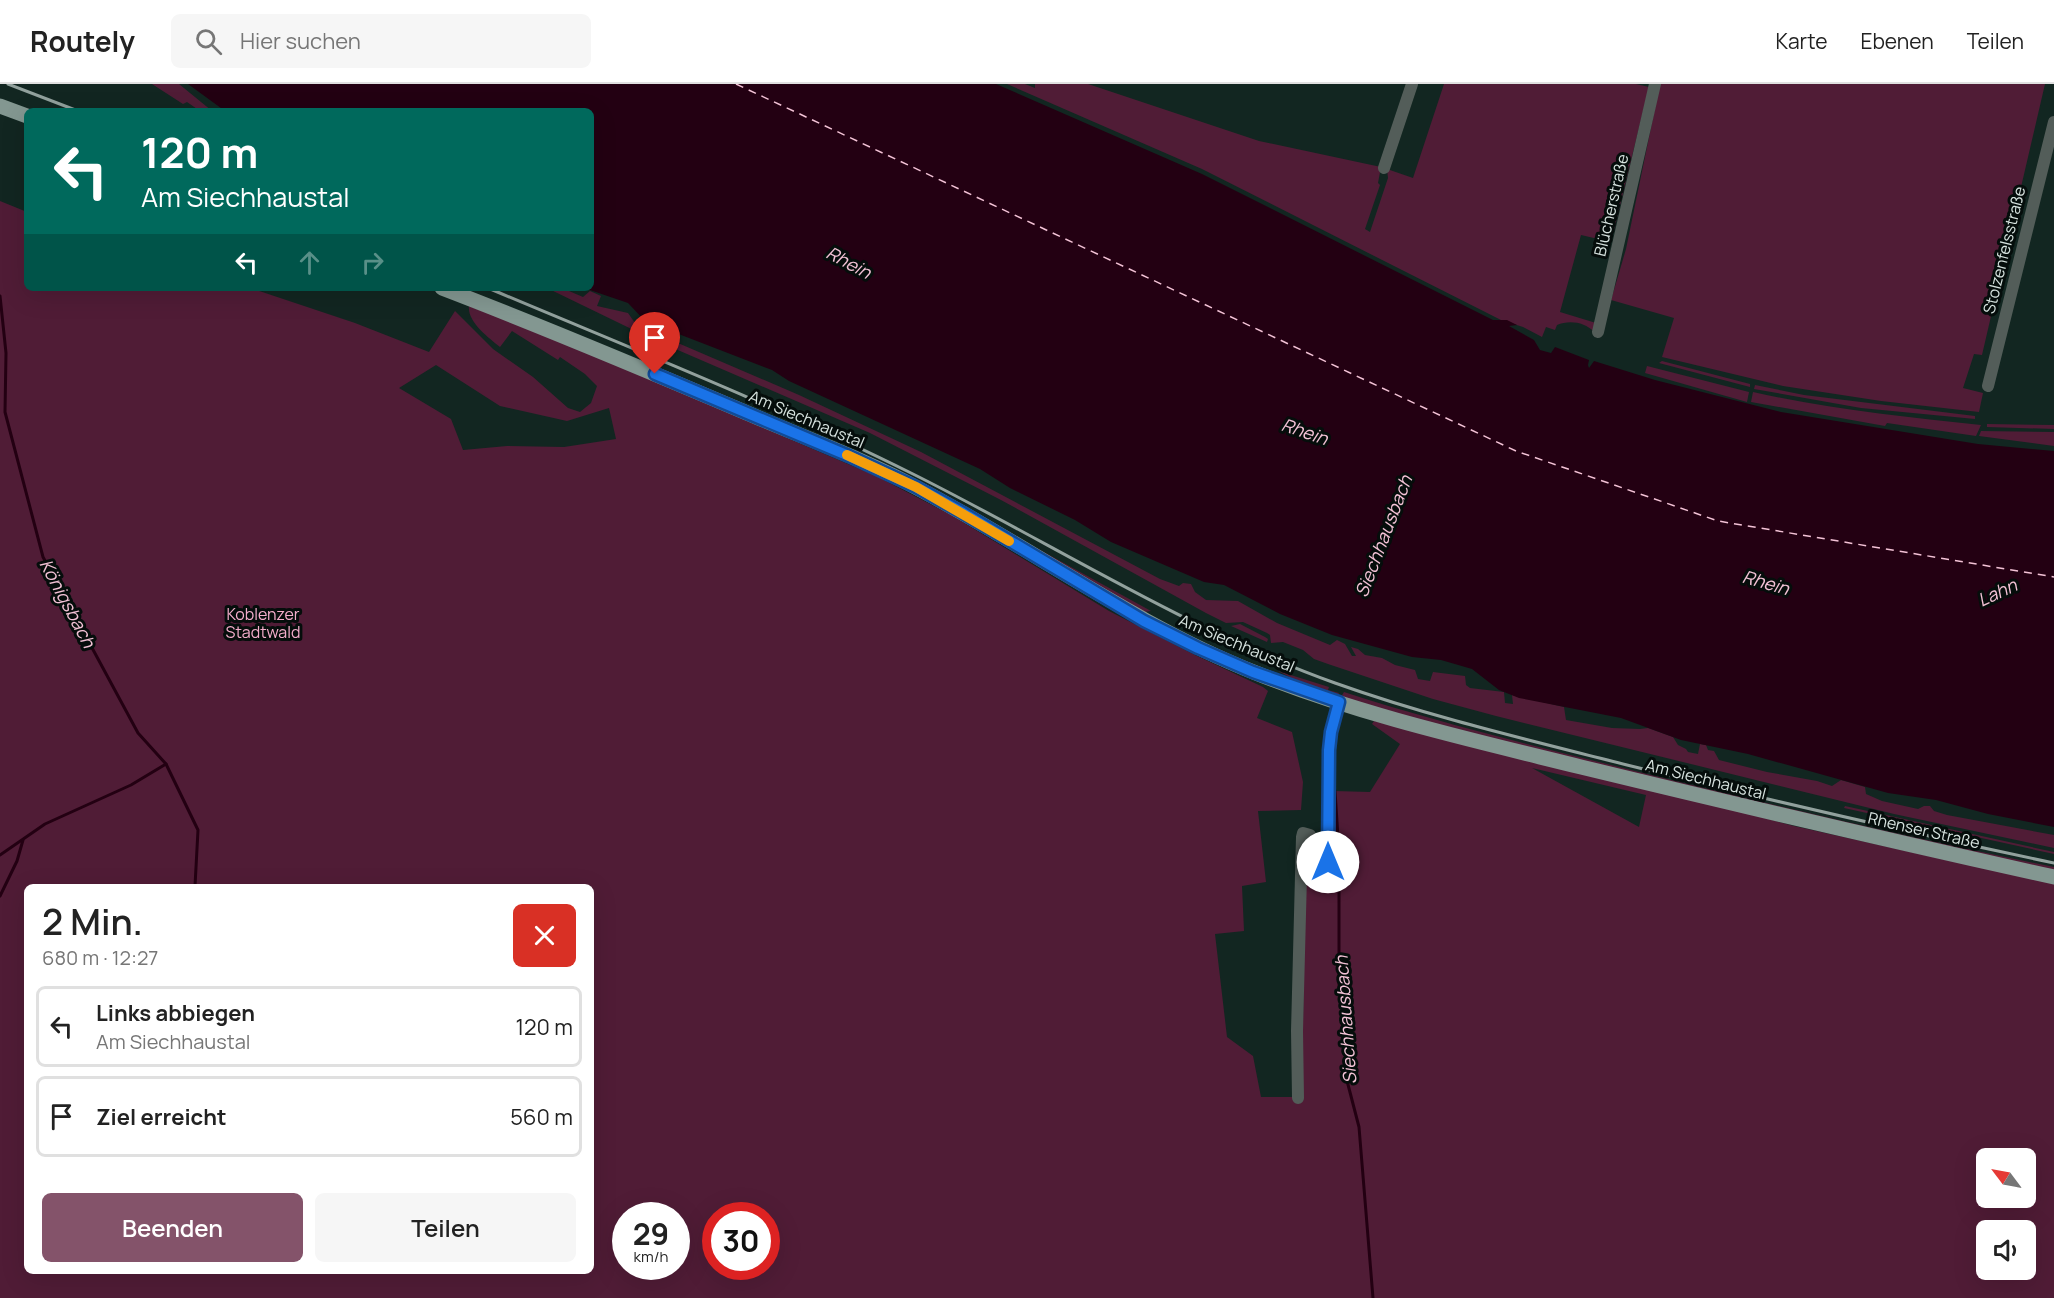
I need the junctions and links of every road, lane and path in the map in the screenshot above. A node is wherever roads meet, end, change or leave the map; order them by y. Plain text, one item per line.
1 (1412, 84) edge
2 (1655, 84) edge
3 (0, 106) edge
4 (24, 115) edge
5 (2054, 122) edge
6 (1384, 168) dead end
7 (449, 291) edge
8 (1598, 332) dead end
9 (1988, 386) dead end
10 (1339, 702) junction
11 (1787, 818) joint
12 (2054, 877) edge
13 (1298, 1098) dead end

1 - 6 street
2 - 8 street, Blücherstraße
3 - 4 main road
5 - 9 street, Stolzenfelsstraße
7 - 10 main road, Am Siechhaustal
10 - 11 main road, Am Siechhaustal
10 - 13 street
11 - 12 main road, Rhenser Straße

